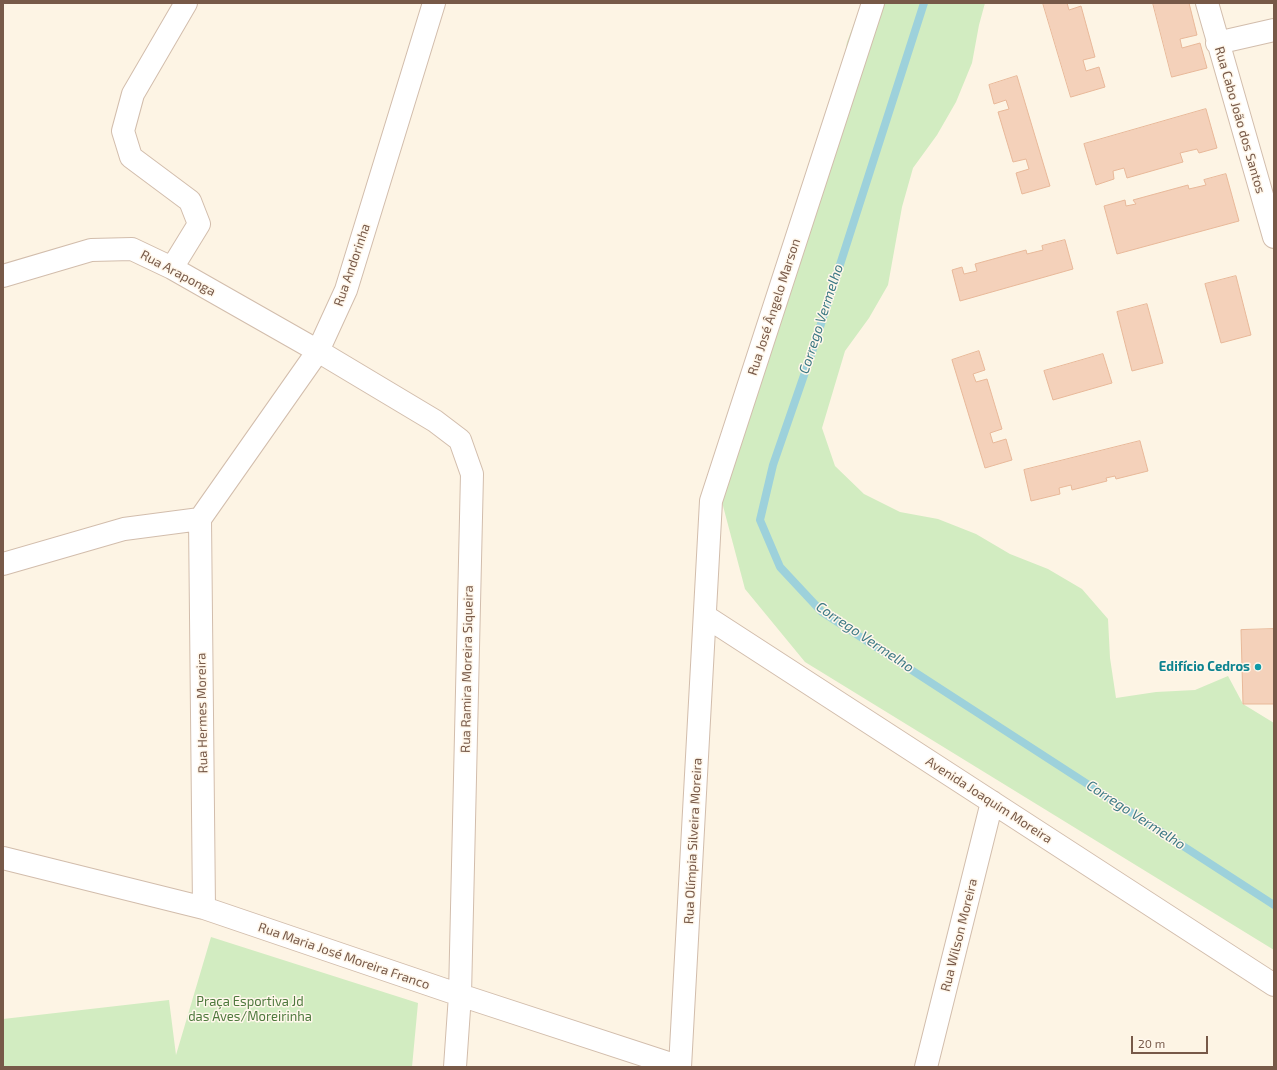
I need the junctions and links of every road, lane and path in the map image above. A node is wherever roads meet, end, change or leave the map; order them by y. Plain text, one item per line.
1 (186, 3) edge
2 (434, 3) edge
3 (872, 3) edge
4 (1207, 3) edge
5 (1274, 30) edge
6 (1217, 43) junction
7 (1274, 237) edge
8 (172, 268) junction
9 (3, 276) edge
10 (318, 351) junction
11 (200, 519) junction
12 (3, 564) edge
13 (705, 616) junction
14 (992, 802) junction
15 (3, 858) edge
16 (204, 908) junction
17 (1274, 985) edge
18 (460, 995) junction
19 (455, 1067) edge
20 (680, 1067) edge
21 (926, 1067) edge

1 - 8 street
2 - 10 street, Rua Andorinha
3 - 13 street, Rua José Ângelo Marson
4 - 6 street, Rua Cabo João dos Santos
5 - 6 street
6 - 7 street, Rua Cabo João dos Santos
8 - 9 street, Rua Araponga
8 - 10 street, Rua Araponga
10 - 11 street, Rua Andorinha
10 - 18 street, Rua Ramira Moreira Siqueira
11 - 12 street
11 - 16 street, Rua Hermes Moreira
13 - 14 street, Avenida Joaquim Moreira
13 - 20 street, Rua Olímpia Silveira Moreira
14 - 17 street, Avenida Joaquim Moreira
14 - 21 street, Rua Wilson Moreira
15 - 16 street, Rua Maria José Moreira Franco
16 - 18 street, Rua Maria José Moreira Franco
18 - 19 street, Rua Ramira Moreira Siqueira
18 - 20 street, Rua Maria José Moreira Franco

